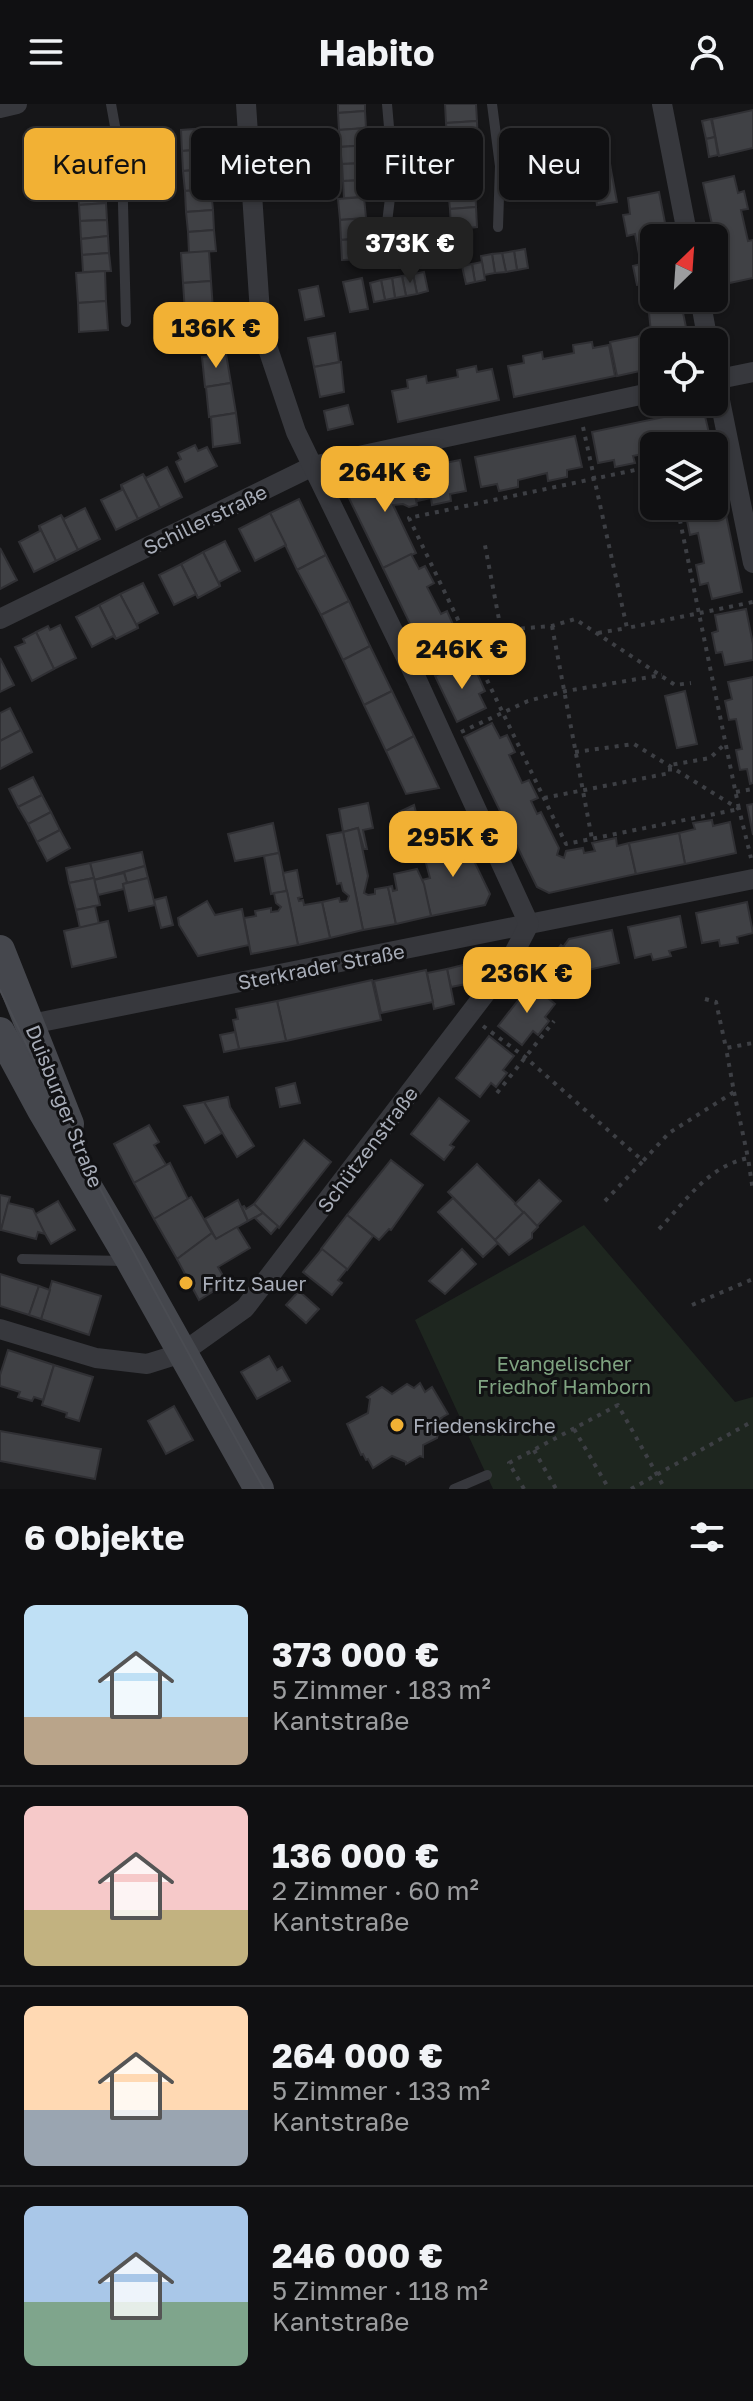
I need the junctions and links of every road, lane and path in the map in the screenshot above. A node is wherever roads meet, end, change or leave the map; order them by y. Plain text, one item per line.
1 (17, 104) edge
2 (111, 104) edge
3 (246, 104) edge
4 (387, 104) edge
5 (492, 104) edge
6 (662, 104) edge
7 (0, 108) edge
8 (685, 224) edge
9 (498, 227) dead end
10 (383, 256) dead end
11 (126, 322) dead end
12 (753, 372) edge
13 (728, 375) edge
14 (640, 395) edge
15 (579, 409) junction
16 (723, 416) edge
17 (313, 466) junction
18 (640, 469) edge
19 (594, 479) junction
20 (680, 520) edge
21 (484, 540) dead end
22 (753, 563) edge
23 (753, 602) edge
24 (699, 614) junction
25 (0, 619) edge
26 (552, 626) junction
27 (627, 628) junction
28 (501, 630) junction
29 (598, 633) junction
30 (473, 650) junction
31 (662, 675) junction
32 (416, 678) junction
33 (691, 683) dead end
34 (566, 691) junction
35 (503, 712) junction
36 (444, 739) junction
37 (726, 743) junction
38 (575, 752) junction
39 (670, 765) junction
40 (753, 789) edge
41 (583, 791) junction
42 (736, 792) junction
43 (544, 798) junction
44 (739, 809) junction
45 (592, 839) junction
46 (753, 866) edge
47 (753, 879) edge
48 (529, 924) junction
49 (0, 950) edge
50 (705, 999) dead end
51 (469, 1015) junction
52 (554, 1021) dead end
53 (31, 1024) junction
54 (0, 1032) edge
55 (753, 1043) edge
56 (726, 1048) junction
57 (525, 1057) junction
58 (734, 1092) junction
59 (497, 1093) dead end
60 (748, 1158) junction
61 (643, 1161) junction
62 (753, 1191) edge
63 (605, 1201) dead end
64 (659, 1229) dead end
65 (22, 1259) dead end
66 (131, 1261) junction
67 (753, 1279) edge
68 (692, 1305) dead end
69 (0, 1329) edge
70 (182, 1353) junction
71 (753, 1421) edge
72 (574, 1428) junction
73 (534, 1450) junction
74 (487, 1475) dead end
75 (657, 1475) junction
76 (259, 1489) edge
77 (454, 1489) edge
78 (524, 1489) edge
79 (556, 1489) edge
80 (609, 1489) edge
81 (631, 1489) edge
82 (665, 1489) edge

1 - 7 street
2 - 11 lane
3 - 17 street
4 - 10 lane
5 - 9 lane
6 - 8 street
12 - 13 street
14 - 15 street, Schillerstraße
15 - 17 street, Schillerstraße
15 - 19 path
16 - 22 street
17 - 25 street, Schillerstraße
17 - 32 street
18 - 19 path
19 - 27 path
19 - 30 path
20 - 24 path
21 - 28 path
23 - 24 path
24 - 27 path
24 - 37 path
26 - 28 path
26 - 29 path
26 - 34 path
27 - 29 path
28 - 30 path
29 - 31 path
30 - 32 path
30 - 35 path
31 - 33 path
31 - 34 path
32 - 36 street
34 - 35 path
34 - 38 path
35 - 36 path
35 - 43 path
36 - 48 street
37 - 39 path
37 - 42 path
38 - 39 path
38 - 41 path
39 - 41 path
39 - 44 path
40 - 42 path
41 - 43 path
41 - 45 path
42 - 44 path
43 - 45 path
44 - 45 path
44 - 46 path
47 - 48 street, Sterkrader Straße
48 - 51 street, Schützenstraße
48 - 53 street, Sterkrader Straße
49 - 53 main road, Duisburger Straße
50 - 56 path
51 - 57 path
51 - 70 street, Schützenstraße
52 - 57 path
53 - 66 main road, Duisburger Straße
54 - 66 main road, Duisburger Straße
55 - 56 path
56 - 58 path
57 - 59 path
57 - 61 path
58 - 60 path
58 - 61 path
60 - 62 path
60 - 64 path
61 - 63 path
65 - 66 lane
66 - 70 main road, Duisburger Straße
67 - 68 path
69 - 70 street
70 - 76 main road, Duisburger Straße
71 - 75 path
72 - 73 path
72 - 75 path
72 - 80 path
73 - 78 path
73 - 79 path
74 - 77 lane
75 - 81 path
75 - 82 path

